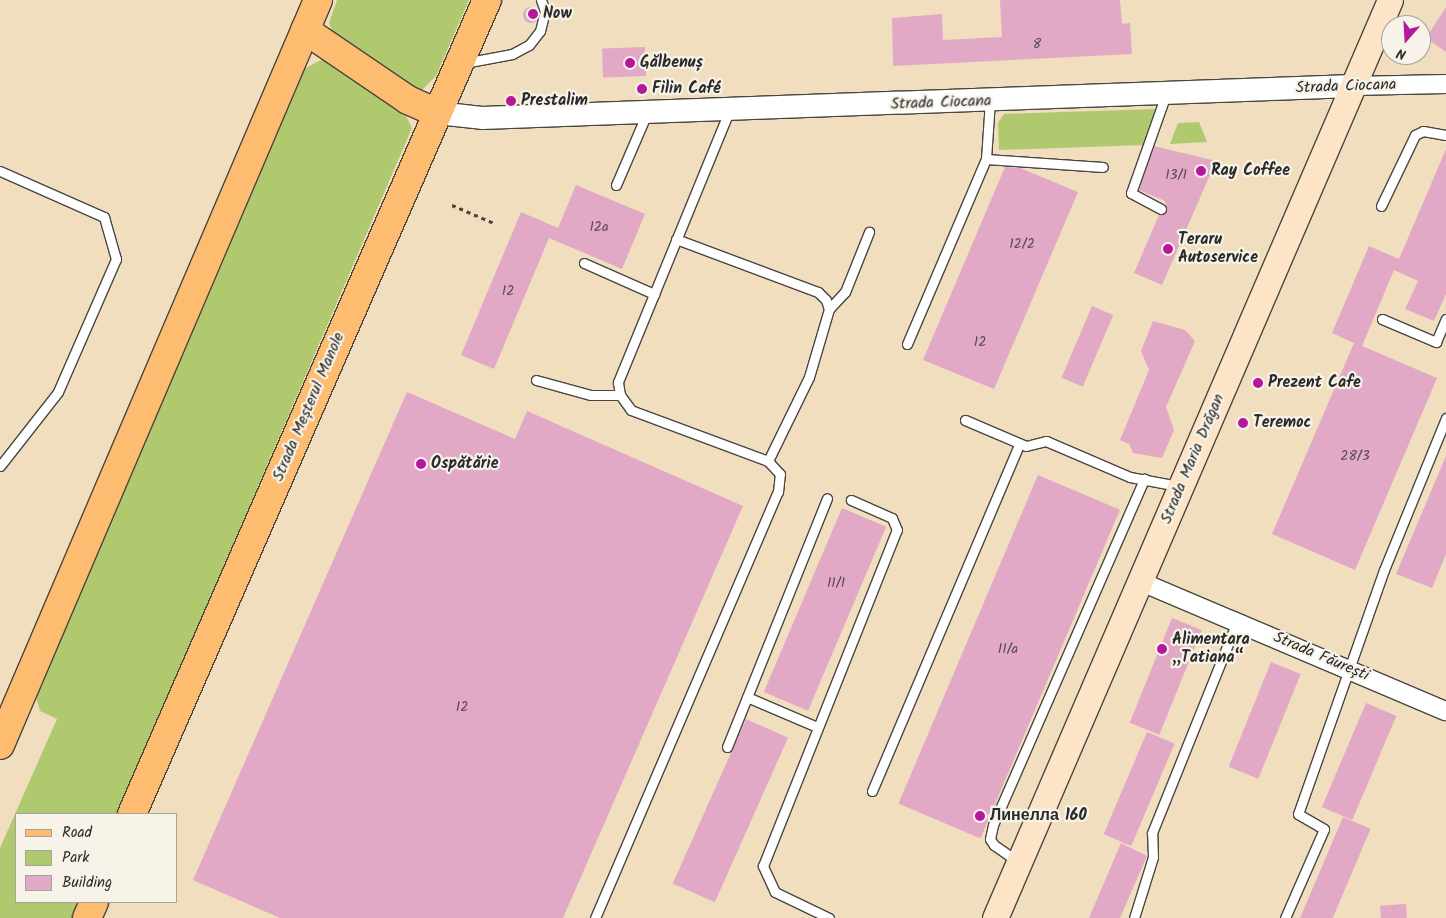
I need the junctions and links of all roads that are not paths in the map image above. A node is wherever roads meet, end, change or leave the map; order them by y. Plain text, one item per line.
1 (318, 0) edge
2 (486, 0) edge
3 (541, 0) edge
4 (1390, 0) edge
5 (305, 30) junction
6 (459, 63) junction
7 (1446, 84) edge
8 (1352, 86) junction
9 (1166, 94) junction
10 (990, 101) junction
11 (729, 110) junction
12 (437, 113) junction
13 (648, 113) junction
14 (1446, 135) edge
15 (986, 159) junction
16 (1103, 167) dead end
17 (0, 171) edge
18 (616, 185) dead end
19 (1381, 206) dead end
20 (1161, 209) dead end
21 (869, 232) dead end
22 (676, 239) junction
23 (584, 263) dead end
24 (654, 294) junction
25 (829, 310) junction
26 (1382, 319) dead end
27 (1446, 319) edge
28 (907, 344) dead end
29 (536, 380) dead end
30 (620, 396) junction
31 (1446, 418) edge
32 (965, 420) dead end
33 (1019, 444) junction
34 (768, 461) junction
35 (0, 466) edge
36 (1144, 480) junction
37 (1183, 487) junction
38 (827, 498) dead end
39 (851, 500) dead end
40 (1139, 581) junction
41 (1237, 622) junction
42 (1350, 669) junction
43 (747, 697) junction
44 (1446, 711) edge
45 (817, 727) junction
46 (0, 745) edge
47 (727, 748) dead end
48 (872, 791) dead end
49 (132, 813) edge
50 (1018, 862) junction
51 (94, 903) edge
52 (87, 918) edge
53 (595, 918) edge
54 (829, 918) edge
55 (995, 918) edge
56 (1134, 918) edge
57 (1285, 918) edge

1 - 5 main road
2 - 6 main road, Strada Meșterul Manole
3 - 6 lane
4 - 8 main road, Strada Maria Drăgan
5 - 12 main road
5 - 46 main road
6 - 12 main road, Strada Meșterul Manole
7 - 8 street, Strada Ciocana
8 - 9 street, Strada Ciocana
8 - 37 main road, Strada Maria Drăgan
9 - 10 street, Strada Ciocana
9 - 20 lane
10 - 11 street, Strada Ciocana
10 - 15 lane
11 - 13 street, Strada Ciocana
11 - 22 lane
12 - 13 street, Strada Ciocana
12 - 49 main road, Strada Meșterul Manole
13 - 18 lane
14 - 19 lane
15 - 16 lane
15 - 28 lane
17 - 35 lane
21 - 25 lane
22 - 24 lane
22 - 25 lane
23 - 24 lane
24 - 30 lane
25 - 34 lane
26 - 27 lane
29 - 30 lane
30 - 34 lane
31 - 42 lane
32 - 33 lane
33 - 36 lane
33 - 48 lane
34 - 53 lane
36 - 37 lane
36 - 50 lane
37 - 40 main road, Strada Maria Drăgan
38 - 43 lane
39 - 45 lane
40 - 41 street, Strada Făurești
40 - 50 main road, Strada Maria Drăgan
41 - 42 street, Strada Făurești
41 - 56 lane
42 - 44 street, Strada Făurești
42 - 57 lane
43 - 45 lane
43 - 47 lane
45 - 54 lane
50 - 55 main road, Strada Maria Drăgan
51 - 52 main road

